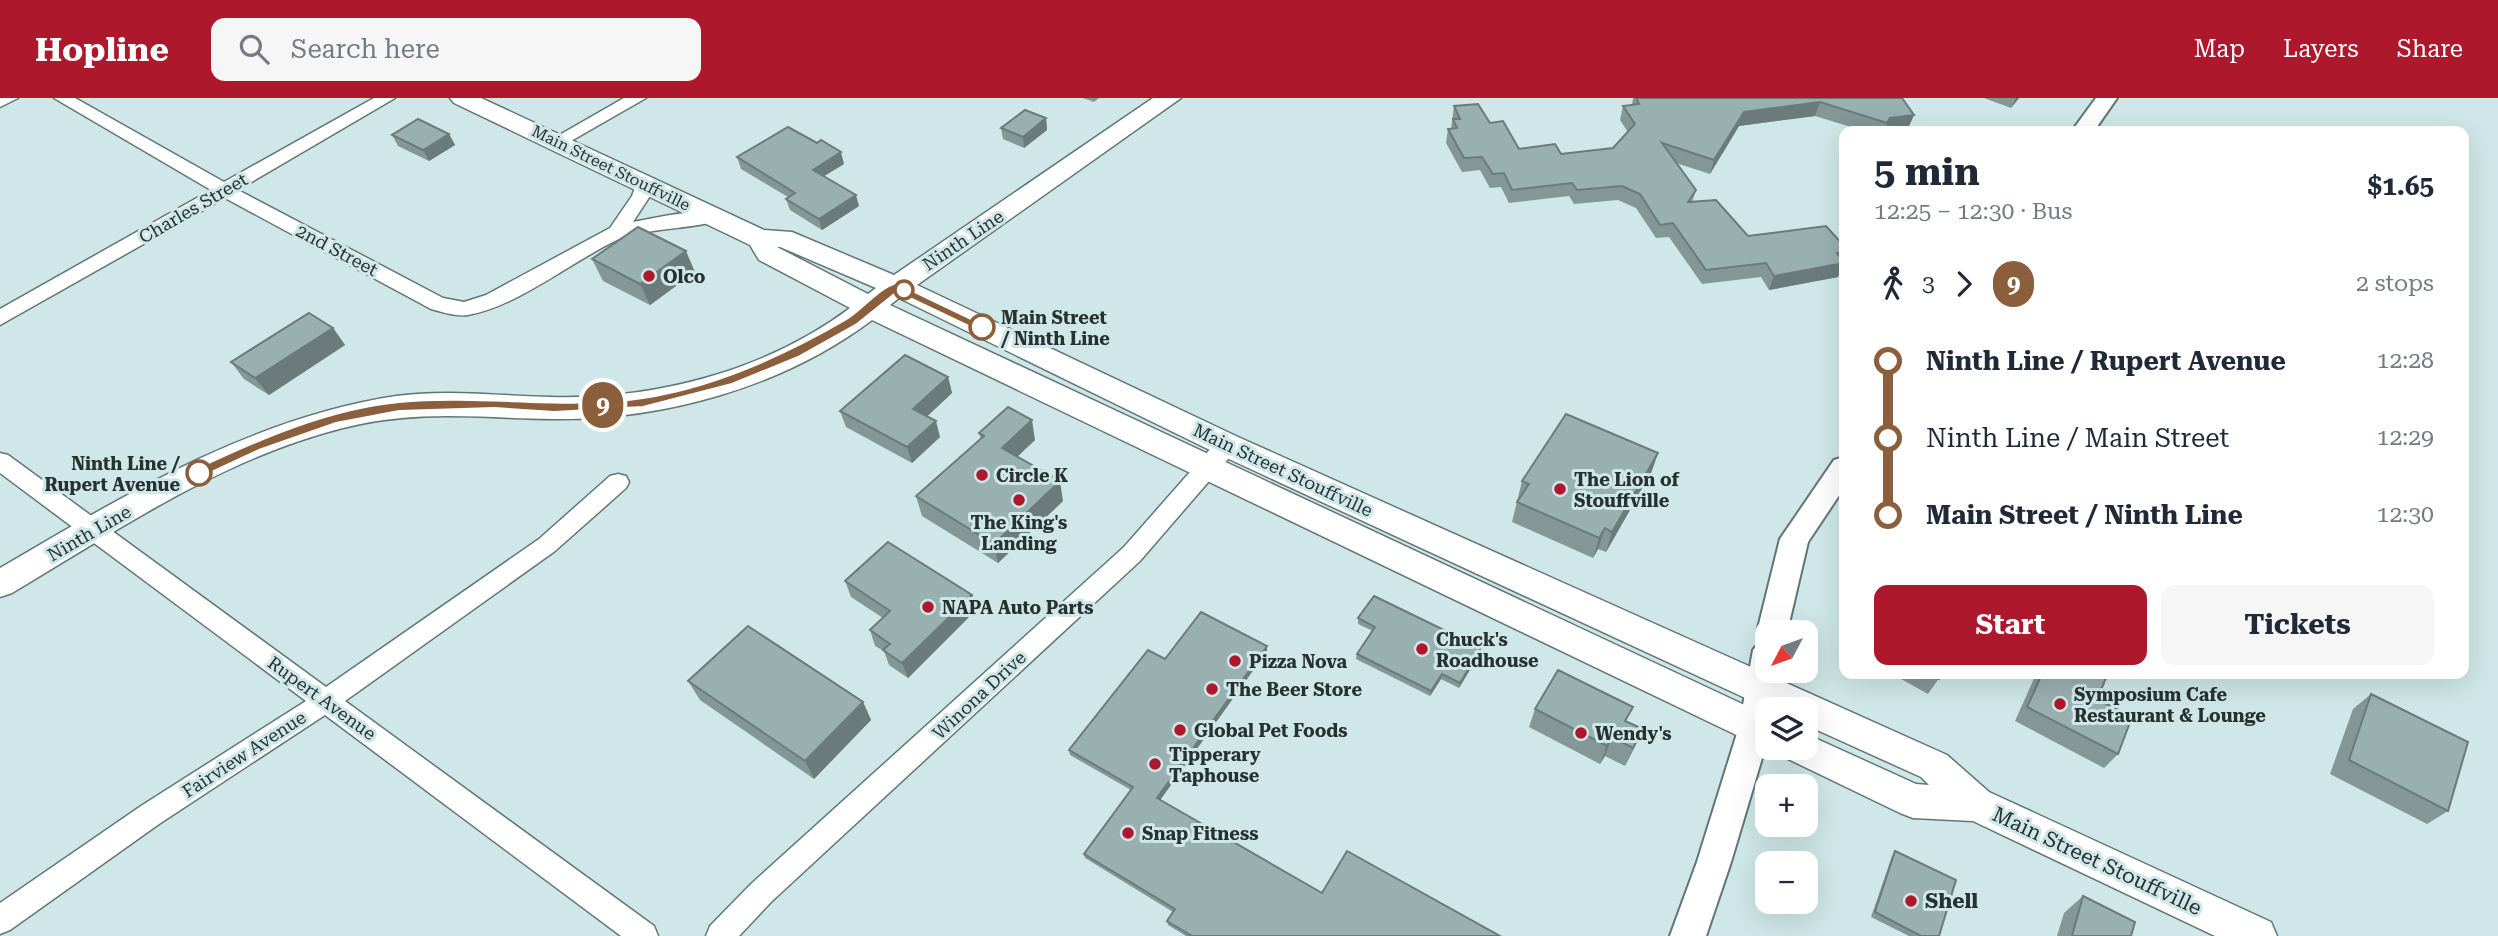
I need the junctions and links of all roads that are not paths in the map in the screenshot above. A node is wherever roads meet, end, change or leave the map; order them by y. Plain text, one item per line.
1 (9, 98) edge
2 (63, 98) edge
3 (386, 98) edge
4 (462, 98) edge
5 (637, 98) edge
6 (1169, 98) edge
7 (2107, 98) edge
8 (0, 102) edge
9 (2087, 126) edge
10 (558, 141) junction
11 (644, 183) junction
12 (224, 190) junction
13 (715, 217) junction
14 (617, 232) junction
15 (760, 239) junction
16 (896, 286) junction
17 (869, 307) junction
18 (0, 318) edge
19 (1217, 456) junction
20 (0, 461) edge
21 (1839, 474) edge
22 (618, 482) dead end
23 (93, 530) junction
24 (0, 584) edge
25 (1775, 620) edge
26 (1761, 683) edge
27 (1760, 687) junction
28 (1760, 697) edge
29 (1781, 697) edge
30 (326, 701) junction
31 (1818, 714) edge
32 (1755, 727) edge
33 (1755, 747) edge
34 (1818, 756) edge
35 (1976, 804) junction
36 (0, 920) edge
37 (644, 936) edge
38 (720, 936) edge
39 (1688, 936) edge
40 (2257, 936) edge

1 - 8 street
2 - 12 street, 2nd Street
3 - 12 street, Charles Street
4 - 10 main road, Main Street Stouffville
5 - 10 street
6 - 16 main road, Ninth Line
7 - 9 street
10 - 11 main road, Main Street Stouffville
11 - 13 main road, Main Street Stouffville
11 - 14 street, 2nd Street
12 - 14 street, 2nd Street
12 - 18 street, Charles Street
13 - 14 street, 2nd Street
13 - 15 main road, Main Street Stouffville
15 - 16 main road, Main Street Stouffville
15 - 17 main road, Main Street Stouffville
16 - 17 main road, Ninth Line
16 - 19 main road, Main Street Stouffville
17 - 19 main road, Main Street Stouffville
17 - 23 main road, Ninth Line
19 - 27 main road, Main Street Stouffville
19 - 32 main road, Main Street Stouffville
19 - 38 street, Winona Drive
20 - 23 street, Rupert Avenue
21 - 25 street
22 - 30 street, Fairview Avenue
23 - 24 main road, Ninth Line
23 - 30 street, Rupert Avenue
26 - 27 street
27 - 28 street
27 - 29 main road, Main Street Stouffville
30 - 36 street, Fairview Avenue
30 - 37 street, Rupert Avenue
31 - 35 main road, Main Street Stouffville
33 - 39 street
34 - 35 main road, Main Street Stouffville
35 - 40 main road, Main Street Stouffville

